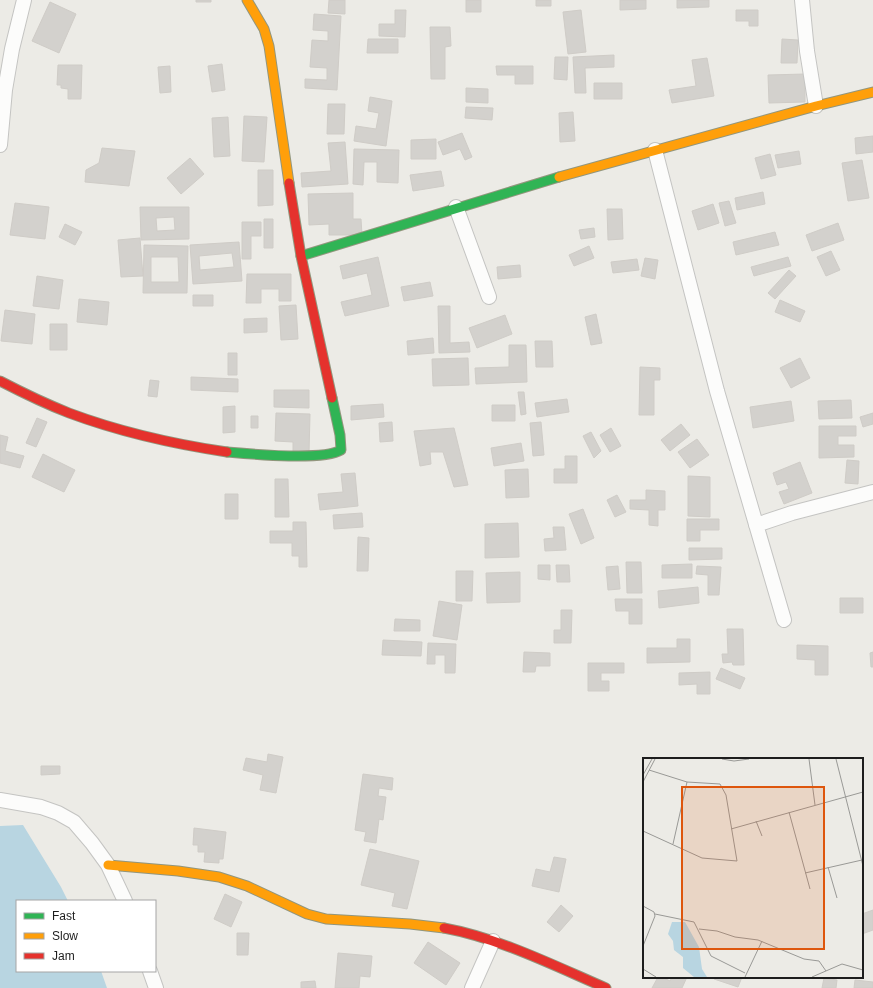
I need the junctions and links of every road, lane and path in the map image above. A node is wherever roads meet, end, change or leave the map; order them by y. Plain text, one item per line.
1 (24, 0) edge
2 (247, 0) edge
3 (802, 0) edge
4 (873, 92) edge
5 (816, 106) junction
6 (0, 145) edge
7 (654, 150) junction
8 (456, 207) junction
9 (301, 256) junction
10 (489, 297) dead end
11 (0, 381) edge
12 (873, 492) edge
13 (756, 525) junction
14 (784, 620) dead end
15 (0, 800) edge
16 (108, 865) junction
17 (125, 900) edge
18 (493, 941) junction
19 (150, 972) edge
20 (156, 988) edge
21 (472, 988) edge
22 (606, 988) edge

1 - 6 street
2 - 9 street
3 - 5 street
4 - 5 street
5 - 7 street
7 - 8 street
7 - 13 street
8 - 9 street
8 - 10 street
9 - 11 street
12 - 13 street
13 - 14 street
15 - 16 street
16 - 17 street
16 - 18 street
18 - 21 street
18 - 22 street
19 - 20 street

